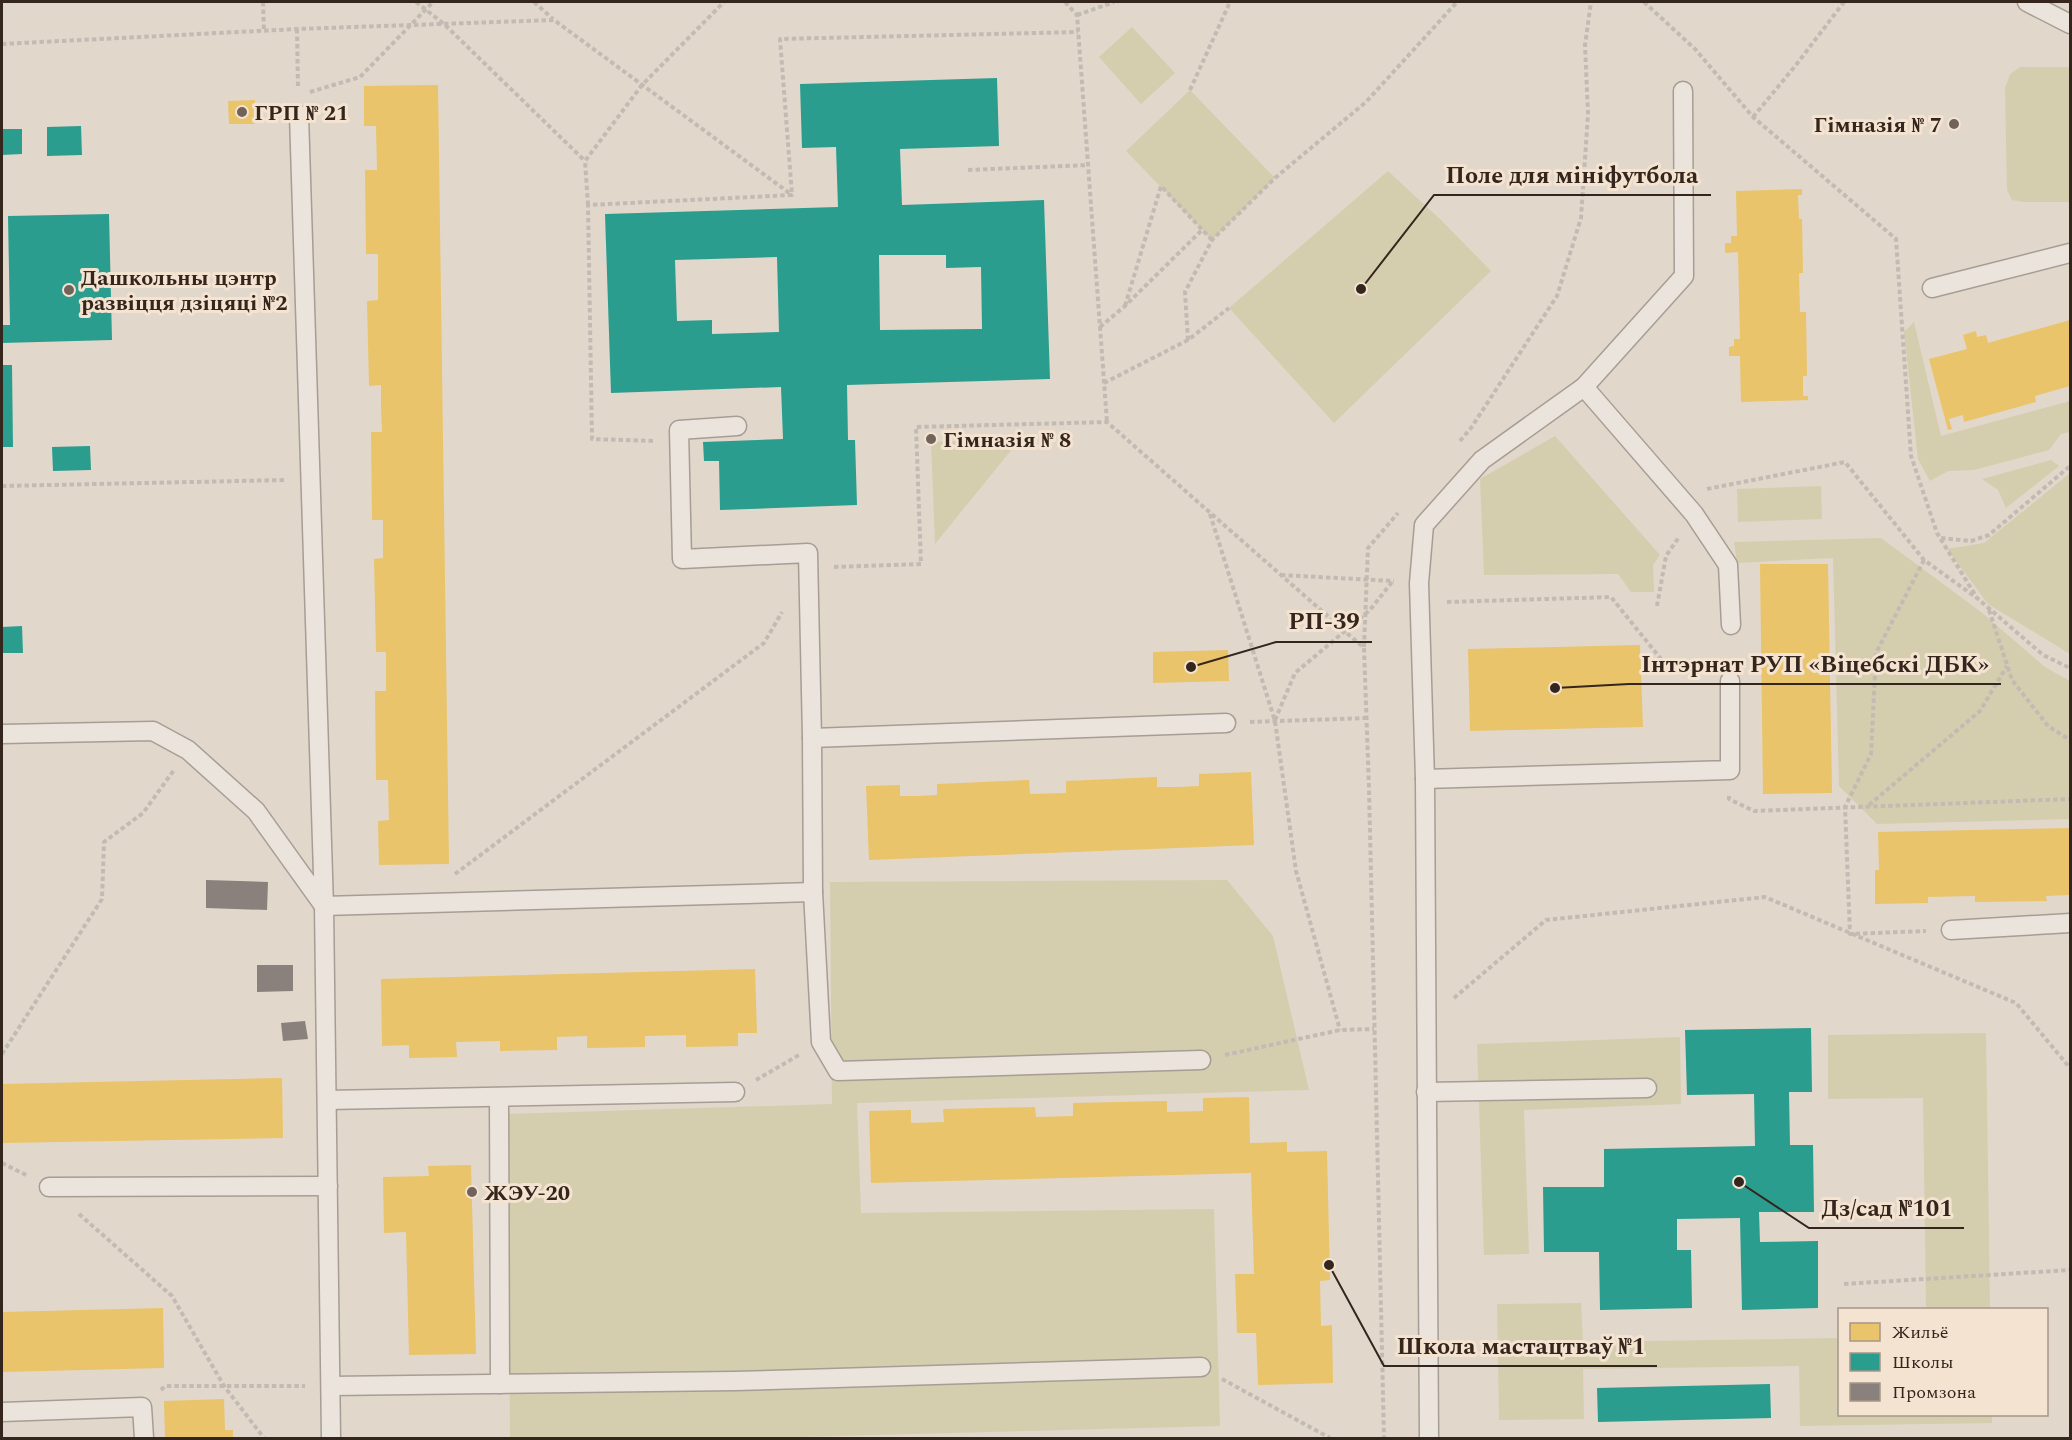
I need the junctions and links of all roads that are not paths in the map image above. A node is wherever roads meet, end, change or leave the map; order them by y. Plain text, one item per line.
1 (2027, 2) edge
2 (2070, 24) edge
3 (1683, 91) dead end
4 (298, 115) road end
5 (2070, 253) edge
6 (1932, 288) dead end
7 (1584, 387) junction
8 (737, 426) dead end
9 (1731, 625) dead end
10 (1730, 681) dead end
11 (1226, 723) road end
12 (2, 734) edge
13 (812, 738) junction
14 (1425, 778) junction
15 (813, 892) junction
16 (324, 906) junction
17 (2070, 922) edge
18 (1951, 930) road end
19 (1201, 1060) road end
20 (1647, 1088) dead end
21 (735, 1092) road end
22 (1426, 1092) junction
23 (499, 1097) junction
24 (327, 1100) junction
25 (328, 1186) junction
26 (49, 1187) road end
27 (1200, 1367) road end
28 (500, 1384) junction
29 (331, 1386) junction
30 (2, 1412) edge
31 (144, 1438) edge
32 (332, 1438) edge
33 (1429, 1438) edge

1 - 2 lane
3 - 7 lane
4 - 16 lane
5 - 6 lane
7 - 9 lane
7 - 14 lane
8 - 13 lane
10 - 14 lane
11 - 13 lane
12 - 16 lane
13 - 15 lane
14 - 22 lane
15 - 16 lane
15 - 19 lane
16 - 24 lane
17 - 18 lane
20 - 22 lane
21 - 23 lane
22 - 33 lane
23 - 24 lane
23 - 28 lane
24 - 25 lane
25 - 26 lane
25 - 29 lane
27 - 28 lane
28 - 29 lane
29 - 32 lane
30 - 31 lane

